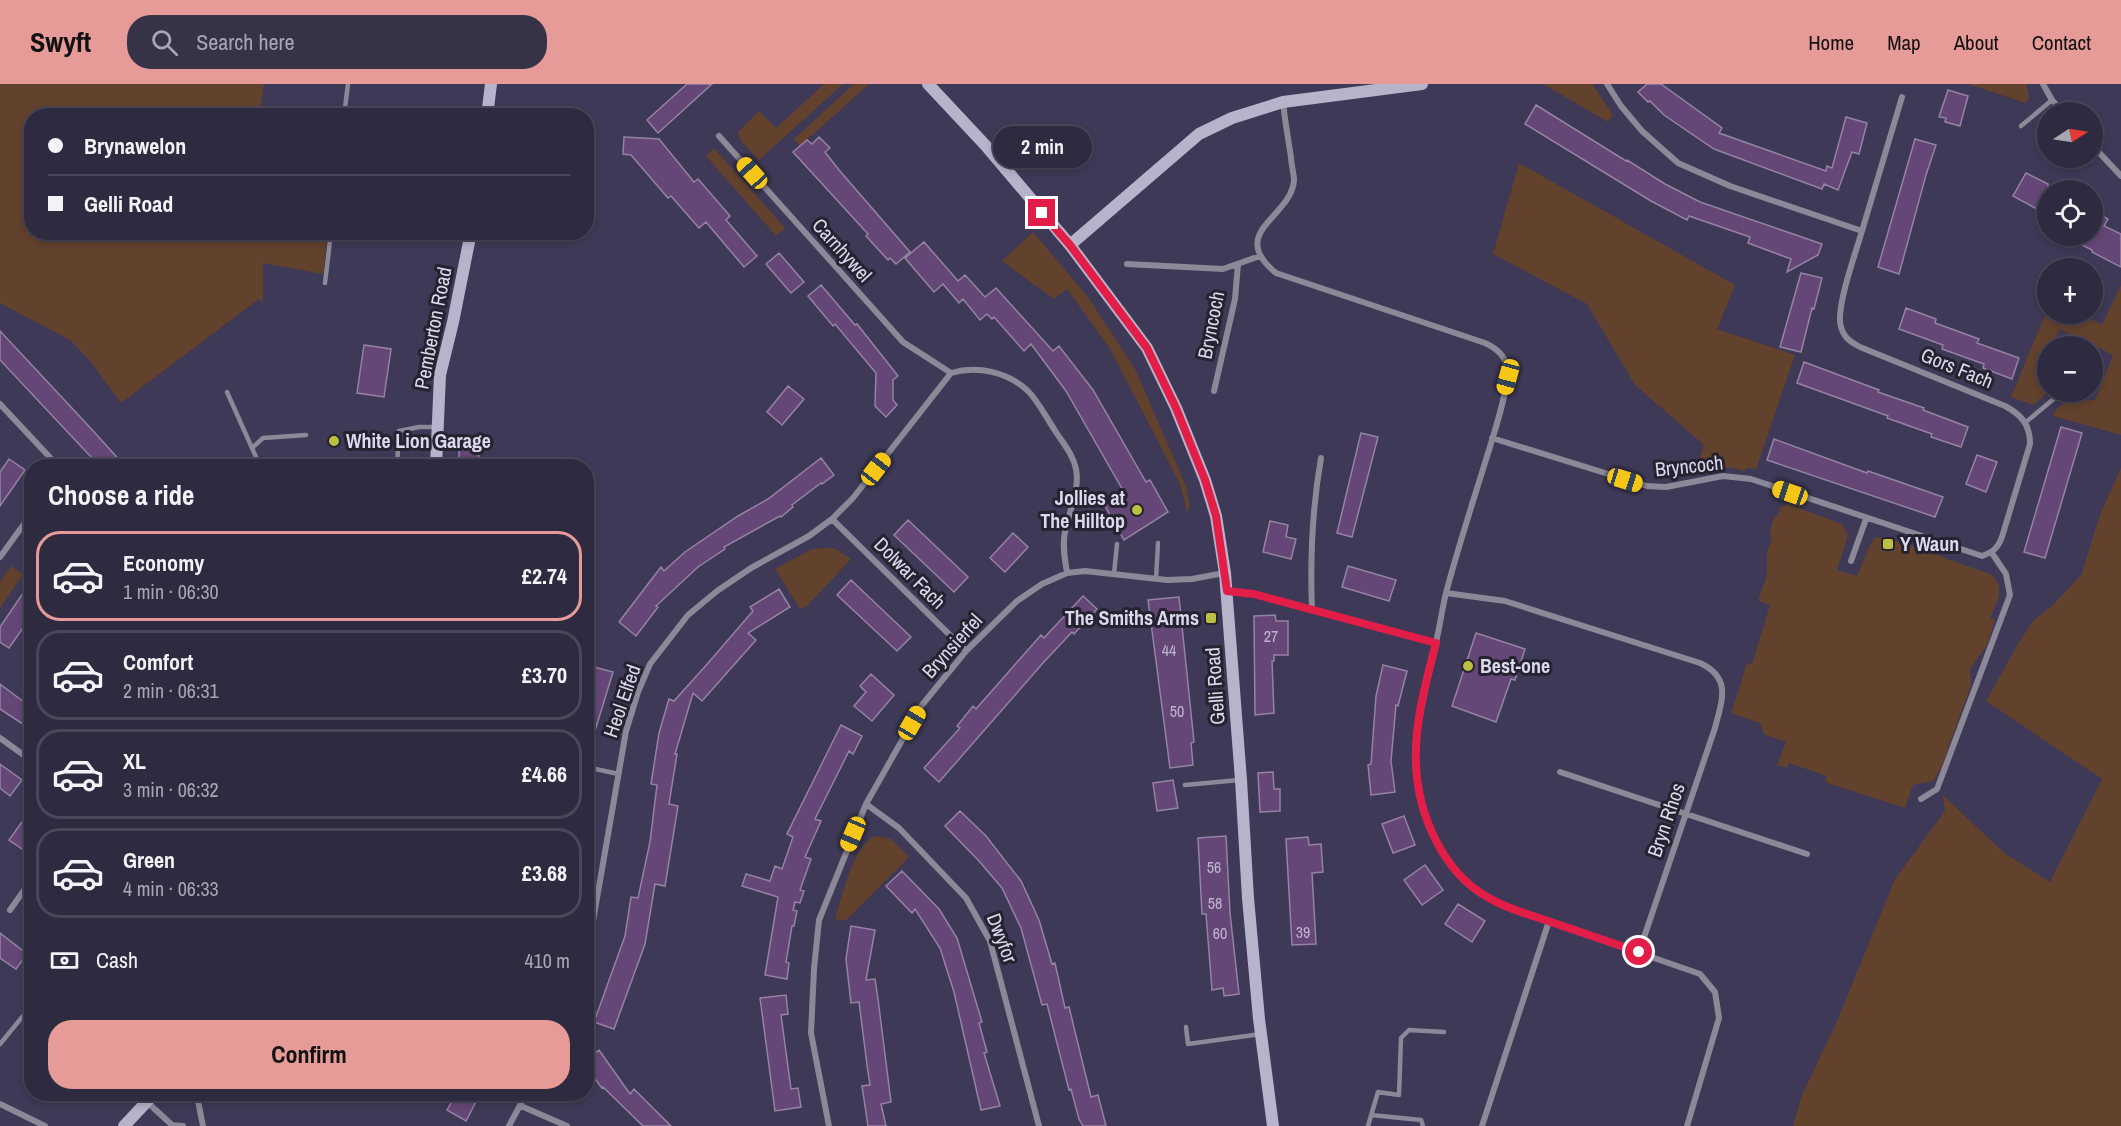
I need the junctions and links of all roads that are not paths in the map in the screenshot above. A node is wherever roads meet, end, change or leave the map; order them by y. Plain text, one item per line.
1 (348, 84) edge
2 (491, 84) edge
3 (928, 84) edge
4 (1422, 84) edge
5 (1607, 84) edge
6 (2043, 84) edge
7 (1902, 97) dead end
8 (2052, 100) joint
9 (1283, 102) junction
10 (345, 108) edge
11 (488, 108) edge
12 (2021, 126) dead end
13 (719, 136) dead end
14 (2103, 157) edge
15 (2121, 176) edge
16 (1862, 231) junction
17 (330, 240) edge
18 (469, 240) edge
19 (1070, 245) junction
20 (1260, 256) junction
21 (1127, 264) dead end
22 (1238, 264) junction
23 (325, 283) dead end
24 (951, 373) junction
25 (1214, 391) dead end
26 (227, 392) dead end
27 (2050, 402) edge
28 (0, 404) edge
29 (2026, 422) junction
30 (438, 427) junction
31 (306, 435) dead end
32 (1492, 438) junction
33 (252, 448) junction
34 (1321, 458) dead end
35 (51, 459) edge
36 (257, 459) edge
37 (398, 459) edge
38 (436, 459) edge
39 (832, 519) junction
40 (1866, 519) junction
41 (24, 524) edge
42 (1158, 543) dead end
43 (1117, 544) dead end
44 (1992, 553) junction
45 (0, 557) edge
46 (1851, 561) dead end
47 (1067, 573) junction
48 (1225, 573) junction
49 (1114, 574) junction
50 (1156, 579) junction
51 (1227, 591) junction
52 (1446, 592) junction
53 (1312, 610) junction
54 (1436, 643) junction
55 (966, 651) junction
56 (0, 738) edge
57 (24, 755) edge
58 (594, 769) edge
59 (1560, 772) dead end
60 (619, 774) junction
61 (1241, 780) junction
62 (1185, 785) dead end
63 (1921, 799) dead end
64 (866, 804) junction
65 (1686, 814) junction
66 (1807, 854) dead end
67 (24, 890) edge
68 (10, 910) dead end
69 (594, 916) edge
70 (1550, 921) junction
71 (1639, 952) junction
72 (24, 1015) edge
73 (1186, 1028) dead end
74 (1444, 1032) dead end
75 (1261, 1034) junction
76 (0, 1044) edge
77 (148, 1101) edge
78 (153, 1101) edge
79 (198, 1101) edge
80 (523, 1101) edge
81 (0, 1104) edge
82 (521, 1106) junction
83 (1371, 1115) junction
84 (45, 1126) edge
85 (124, 1126) edge
86 (183, 1126) edge
87 (203, 1126) edge
88 (509, 1126) edge
89 (567, 1126) edge
90 (829, 1126) edge
91 (1040, 1126) edge
92 (1274, 1126) edge
93 (1368, 1126) edge
94 (1424, 1126) edge
95 (1482, 1126) edge
96 (1688, 1126) edge

1 - 10 lane
2 - 11 main road
3 - 19 main road, Gelli Road
4 - 9 main road
5 - 16 street
6 - 8 street
7 - 16 street, Gors Fach
8 - 12 lane
9 - 19 main road
9 - 20 street
13 - 24 street, Carnhywel
14 - 15 street
16 - 29 street, Gors Fach
17 - 23 lane
18 - 30 main road, Pemberton Road
19 - 48 main road, Gelli Road
20 - 22 street, Bryncoch
20 - 32 street
21 - 22 street, Bryncoch
22 - 25 street, Bryncoch
24 - 39 street
24 - 47 street
26 - 33 lane
27 - 29 lane
28 - 35 street
29 - 44 street
30 - 37 lane
30 - 38 main road, Pemberton Road
31 - 33 lane
32 - 40 street, Bryncoch
32 - 52 street
33 - 36 lane
34 - 53 street
39 - 55 street, Dolwar Fach
39 - 60 street, Heol Elfed
40 - 44 street, Bryncoch
40 - 46 street
41 - 45 street
42 - 50 lane
43 - 49 lane
44 - 63 street
47 - 49 street, Brynsierfel
47 - 55 street, Brynsierfel
48 - 50 street, Brynsierfel
48 - 51 main road, Gelli Road
49 - 50 street, Brynsierfel
51 - 53 street
51 - 61 main road, Gelli Road
52 - 54 street
52 - 65 street, Bryn Rhos
53 - 54 street
54 - 70 street
55 - 64 street, Brynsierfel
56 - 57 street
58 - 60 lane
59 - 65 street
60 - 69 street, Heol Elfed
61 - 62 lane
61 - 75 main road, Gelli Road
64 - 90 street, Brynsierfel
64 - 91 street, Dwyfor
65 - 66 street
65 - 71 street, Bryn Rhos
67 - 68 street
70 - 71 street
70 - 95 street
71 - 96 street
72 - 76 lane
73 - 75 lane
74 - 83 lane
75 - 92 main road, Gelli Road
77 - 85 main road
78 - 86 street
79 - 87 street
80 - 82 street
81 - 84 street
82 - 88 street
82 - 89 street
83 - 93 lane
83 - 94 lane

